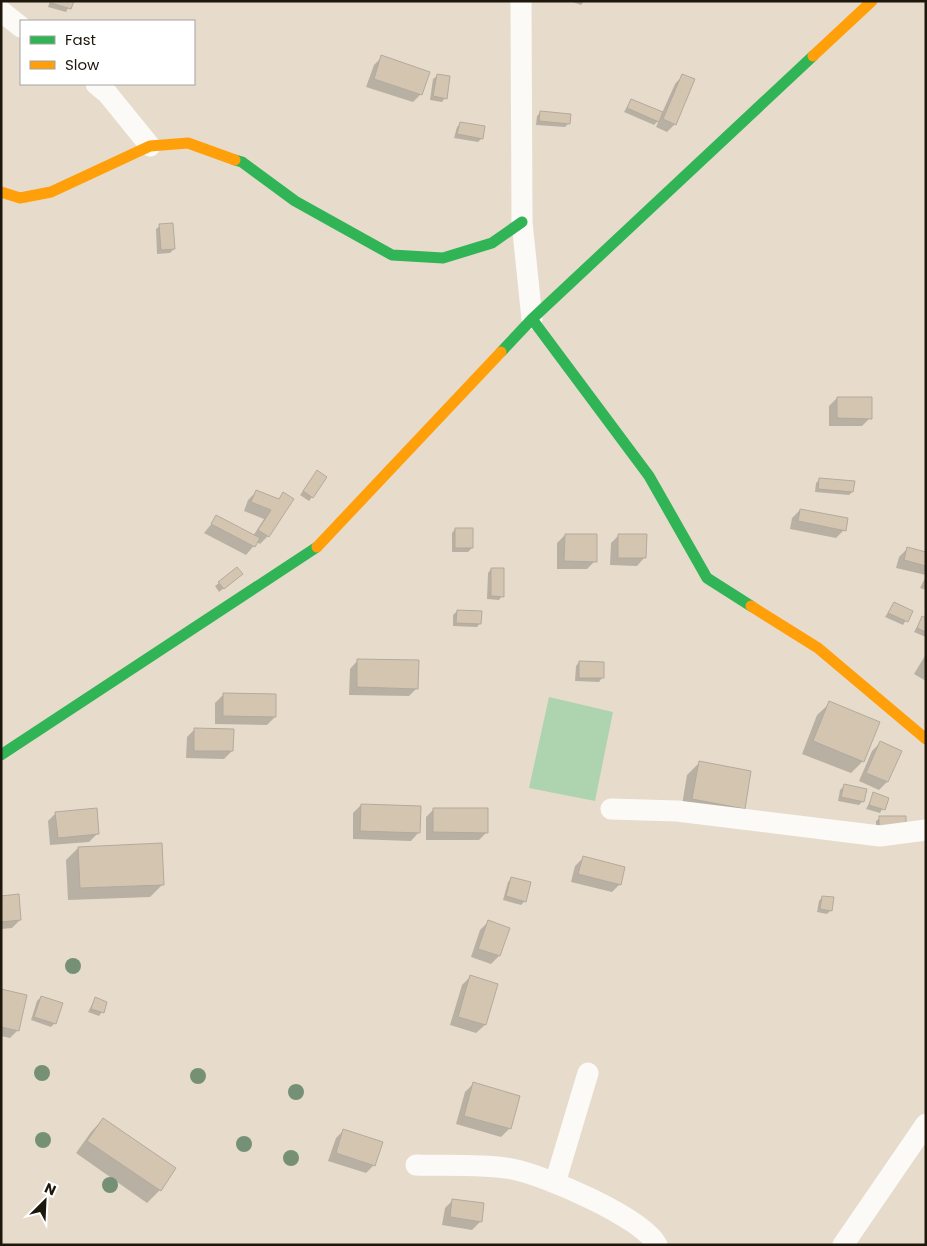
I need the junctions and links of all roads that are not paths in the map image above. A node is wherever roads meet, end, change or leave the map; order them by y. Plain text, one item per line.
1 (521, 1) edge
2 (872, 1) edge
3 (1, 11) edge
4 (20, 26) edge
5 (97, 85) edge
6 (150, 146) junction
7 (1, 192) edge
8 (522, 222) junction
9 (532, 319) junction
10 (926, 739) edge
11 (1, 755) edge
12 (610, 809) dead end
13 (926, 830) edge
14 (588, 1073) dead end
15 (926, 1124) edge
16 (416, 1165) dead end
17 (555, 1183) junction
18 (657, 1245) edge
19 (843, 1245) edge

1 - 8 street
2 - 9 street
3 - 4 street
5 - 6 street
6 - 7 street
6 - 8 street
8 - 9 street
9 - 10 street
9 - 11 street
12 - 13 street
14 - 17 street
15 - 19 street
16 - 17 street
17 - 18 street

